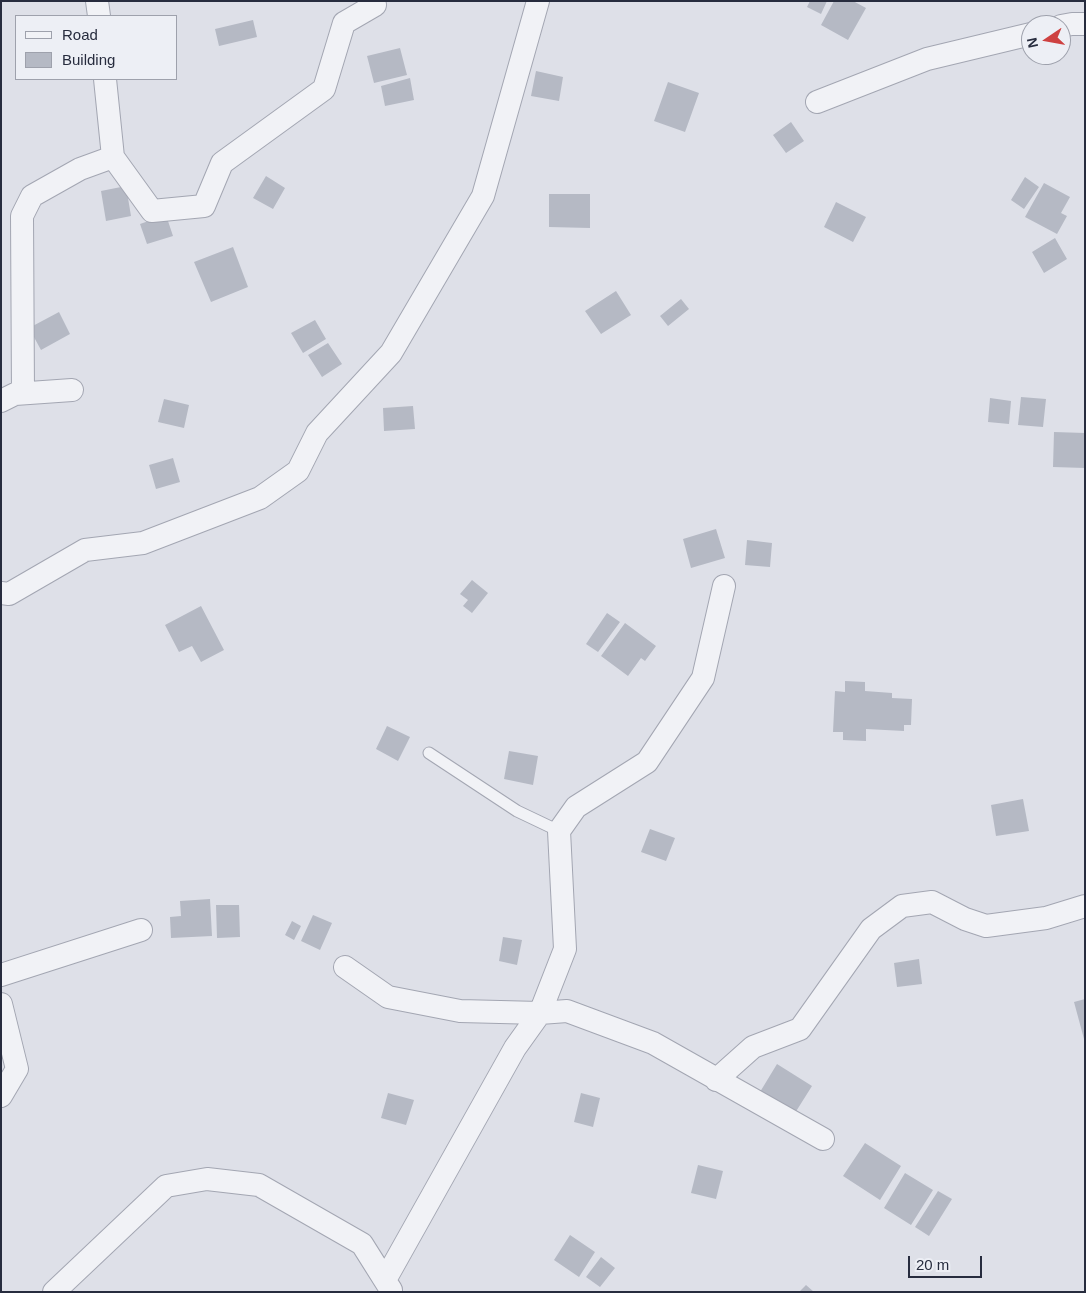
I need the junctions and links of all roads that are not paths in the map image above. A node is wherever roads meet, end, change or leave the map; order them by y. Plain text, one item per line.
1 (97, 1) edge
2 (374, 1) edge
3 (538, 1) edge
4 (99, 15) edge
5 (1071, 24) edge
6 (1085, 24) edge
7 (1021, 36) edge
8 (105, 80) edge
9 (817, 102) dead end
10 (114, 157) junction
11 (72, 390) dead end
12 (23, 393) junction
13 (1, 401) edge
14 (724, 586) dead end
15 (1, 593) edge
16 (430, 752) dead end
17 (559, 831) junction
18 (1085, 906) edge
19 (142, 930) dead end
20 (345, 967) dead end
21 (1, 975) edge
22 (1, 1004) edge
23 (540, 1013) junction
24 (716, 1080) junction
25 (1, 1096) edge
26 (823, 1139) dead end
27 (389, 1286) edge
28 (54, 1292) edge

1 - 4 street
2 - 10 street
3 - 15 street
5 - 6 street
7 - 9 street
8 - 10 street
10 - 12 street
11 - 12 street
12 - 13 street
14 - 17 street
16 - 17 lane
17 - 23 street
18 - 24 street
19 - 21 street
20 - 23 street
22 - 25 street
23 - 24 street
23 - 27 street
24 - 26 street
27 - 28 street

